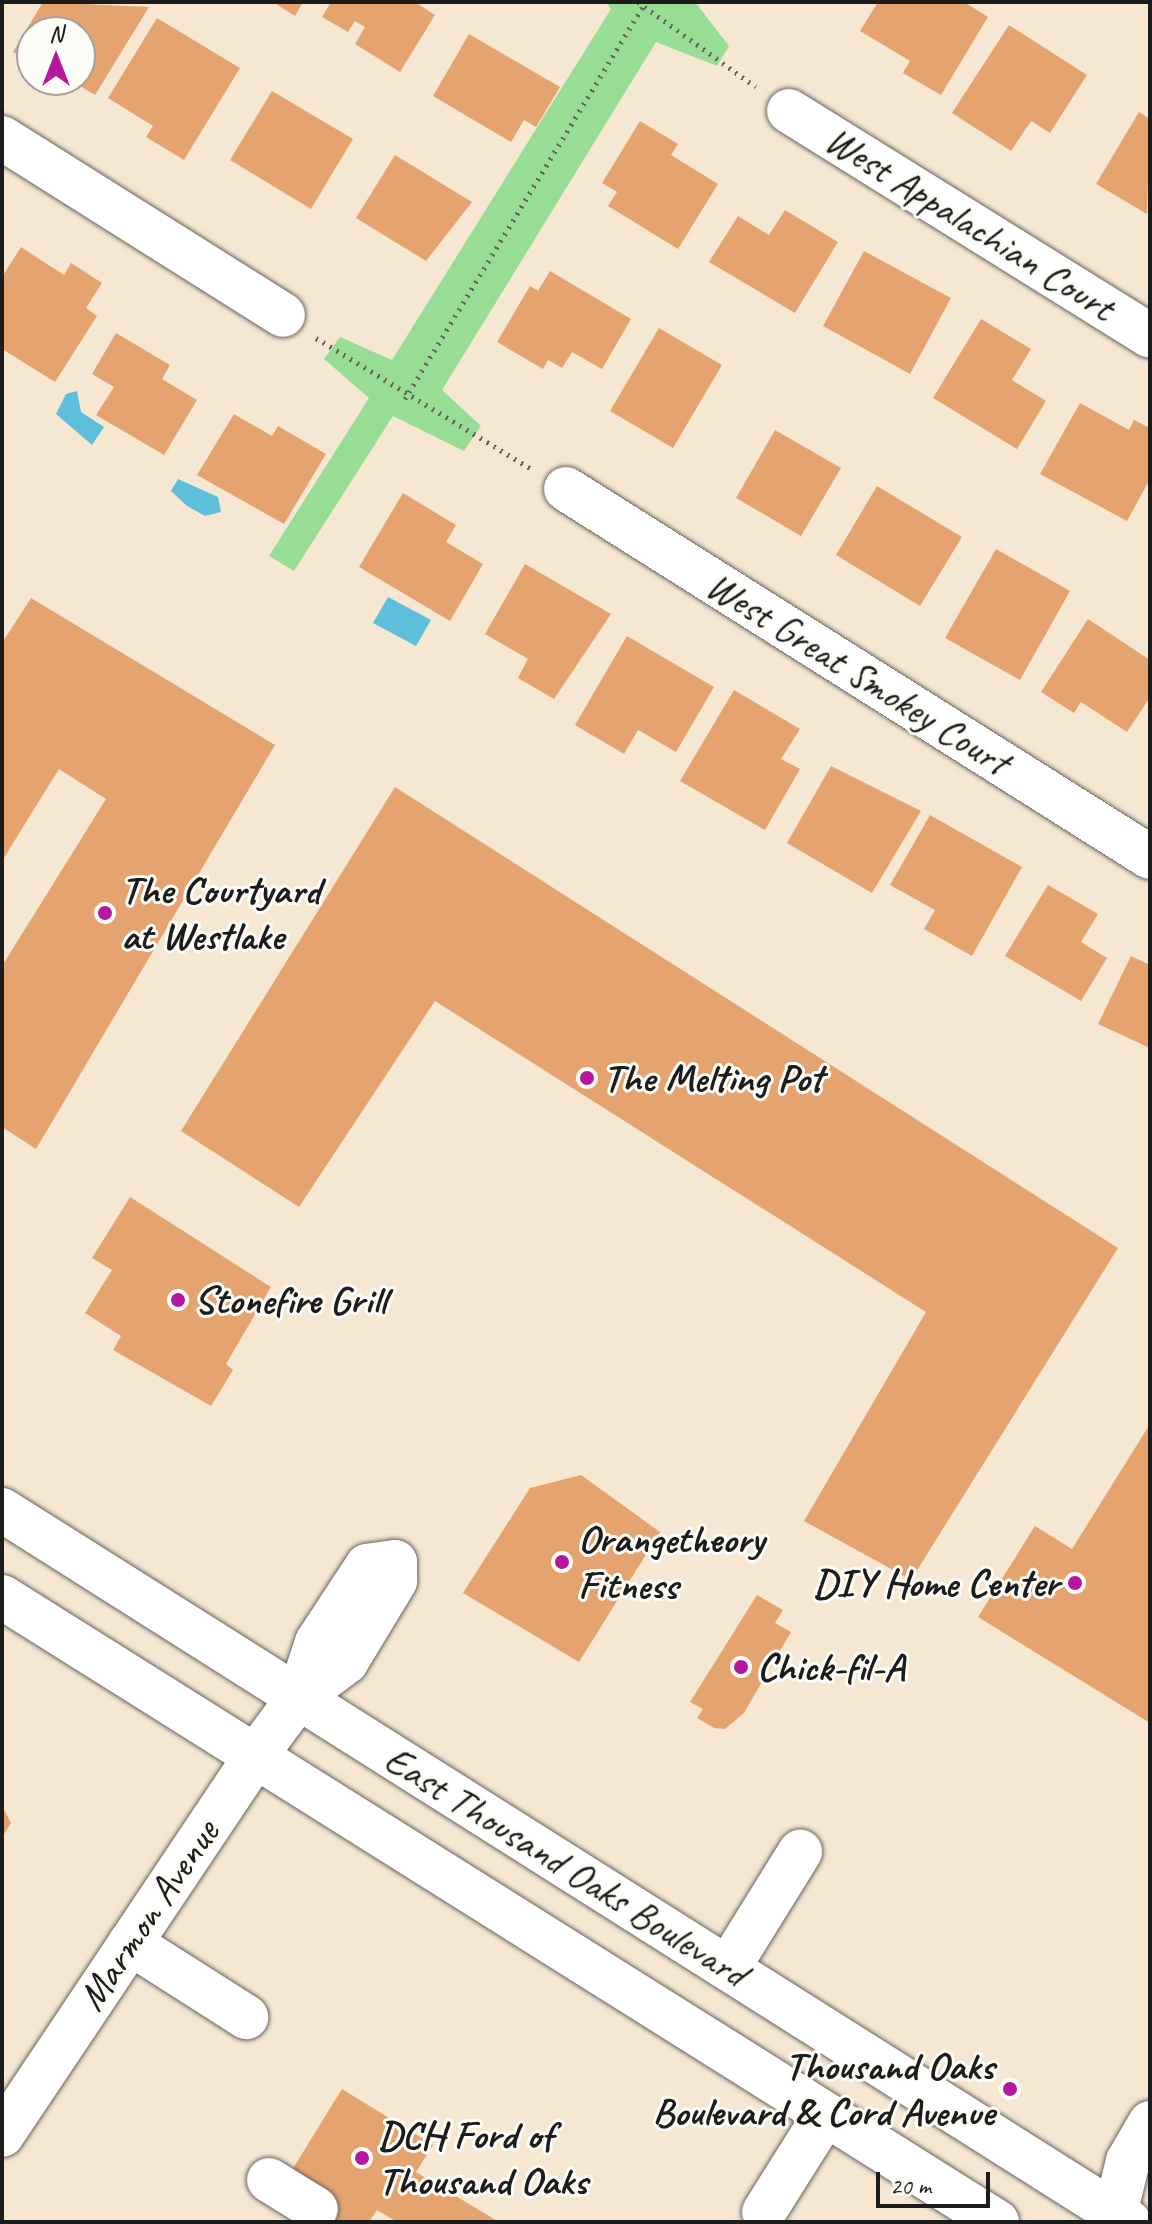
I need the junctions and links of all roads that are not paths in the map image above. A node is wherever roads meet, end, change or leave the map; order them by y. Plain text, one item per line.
1 (789, 111) road end
2 (2, 138) edge
3 (283, 315) road end
4 (1150, 336) edge
5 (566, 489) road end
6 (1150, 857) edge
7 (2, 1510) edge
8 (2, 1597) edge
9 (299, 1697) junction
10 (256, 1755) junction
11 (800, 1852) dead end
12 (130, 1943) junction
13 (728, 1968) junction
14 (246, 2017) dead end
15 (825, 2115) junction
16 (1150, 2123) edge
17 (2, 2135) edge
18 (269, 2180) dead end
19 (316, 2209) dead end
20 (764, 2212) dead end
21 (1127, 2213) edge
22 (997, 2222) edge

1 - 4 main road, West Appalachian Court
2 - 3 main road
5 - 6 main road, West Great Smokey Court
7 - 9 main road, East Thousand Oaks Boulevard
8 - 10 main road, East Thousand Oaks Boulevard
9 - 10 main road, Marmon Avenue
9 - 13 main road, East Thousand Oaks Boulevard
10 - 12 main road, Marmon Avenue
10 - 15 main road, East Thousand Oaks Boulevard
11 - 13 main road
12 - 14 main road
12 - 17 main road, Marmon Avenue
13 - 21 main road, East Thousand Oaks Boulevard
15 - 20 main road
15 - 22 main road, East Thousand Oaks Boulevard
16 - 21 main road
18 - 19 main road

